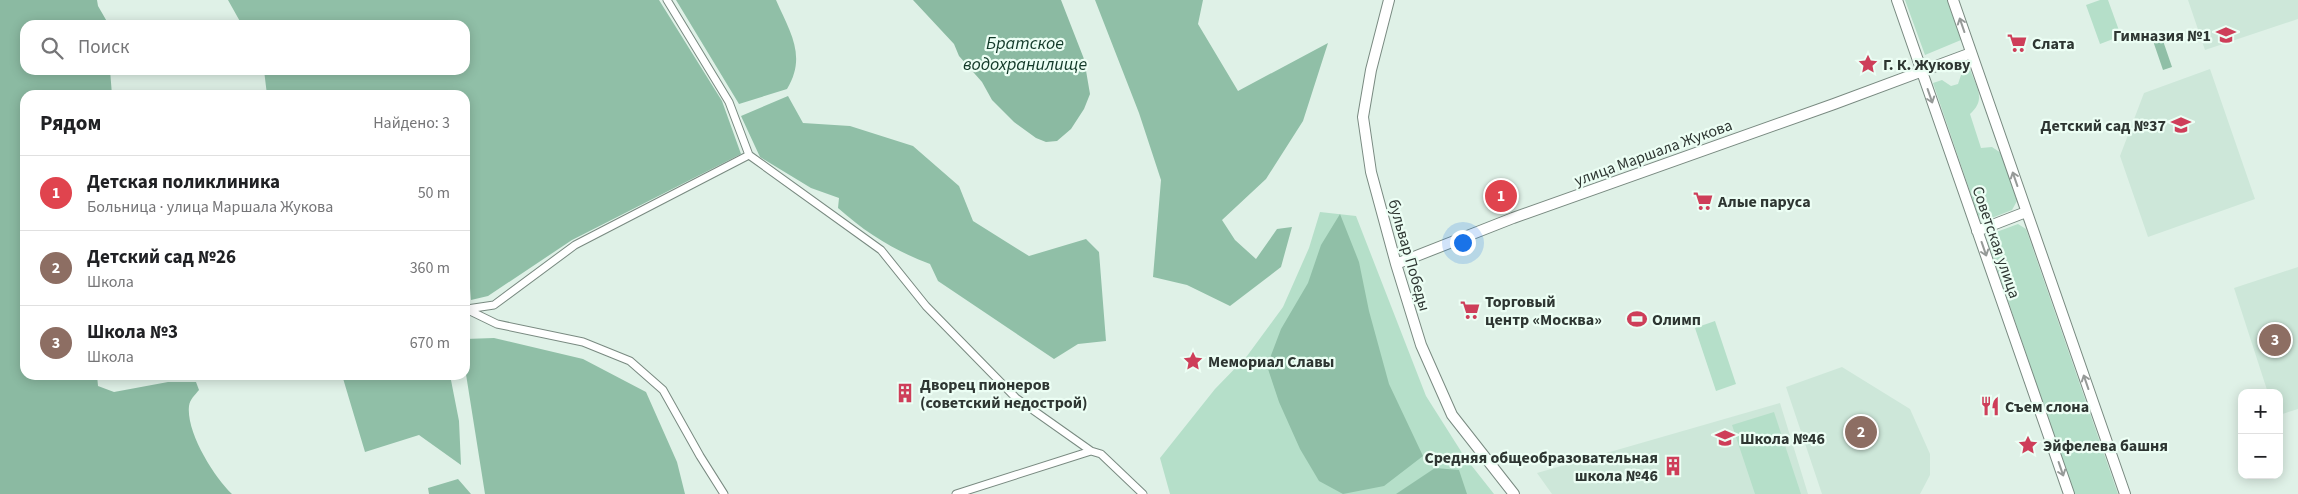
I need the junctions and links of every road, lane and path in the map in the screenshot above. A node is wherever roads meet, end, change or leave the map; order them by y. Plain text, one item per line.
1 (667, 0) edge
2 (1389, 0) edge
3 (1897, 0) edge
4 (1953, 0) edge
5 (1971, 52) junction
6 (1922, 72) junction
7 (749, 155) junction
8 (2026, 212) junction
9 (1977, 231) junction
10 (1396, 264) junction
11 (470, 309) edge
12 (470, 311) edge
13 (1091, 451) junction
14 (724, 494) edge
15 (956, 494) edge
16 (1143, 494) edge
17 (1514, 494) edge
18 (2070, 494) edge
19 (2125, 494) edge

1 - 7 street
2 - 10 street, бульвар Победы
3 - 6 street, Советская улица
5 -> 4 street
5 - 6 street, улица Маршала Жукова
8 -> 5 street
6 -> 9 street, Советская улица
6 - 10 street, улица Маршала Жукова
7 - 11 street
7 - 13 street
8 - 9 street
19 -> 8 street
9 -> 18 street, Советская улица
10 - 17 street, бульвар Победы
12 - 14 street
13 - 15 street
13 - 16 street

